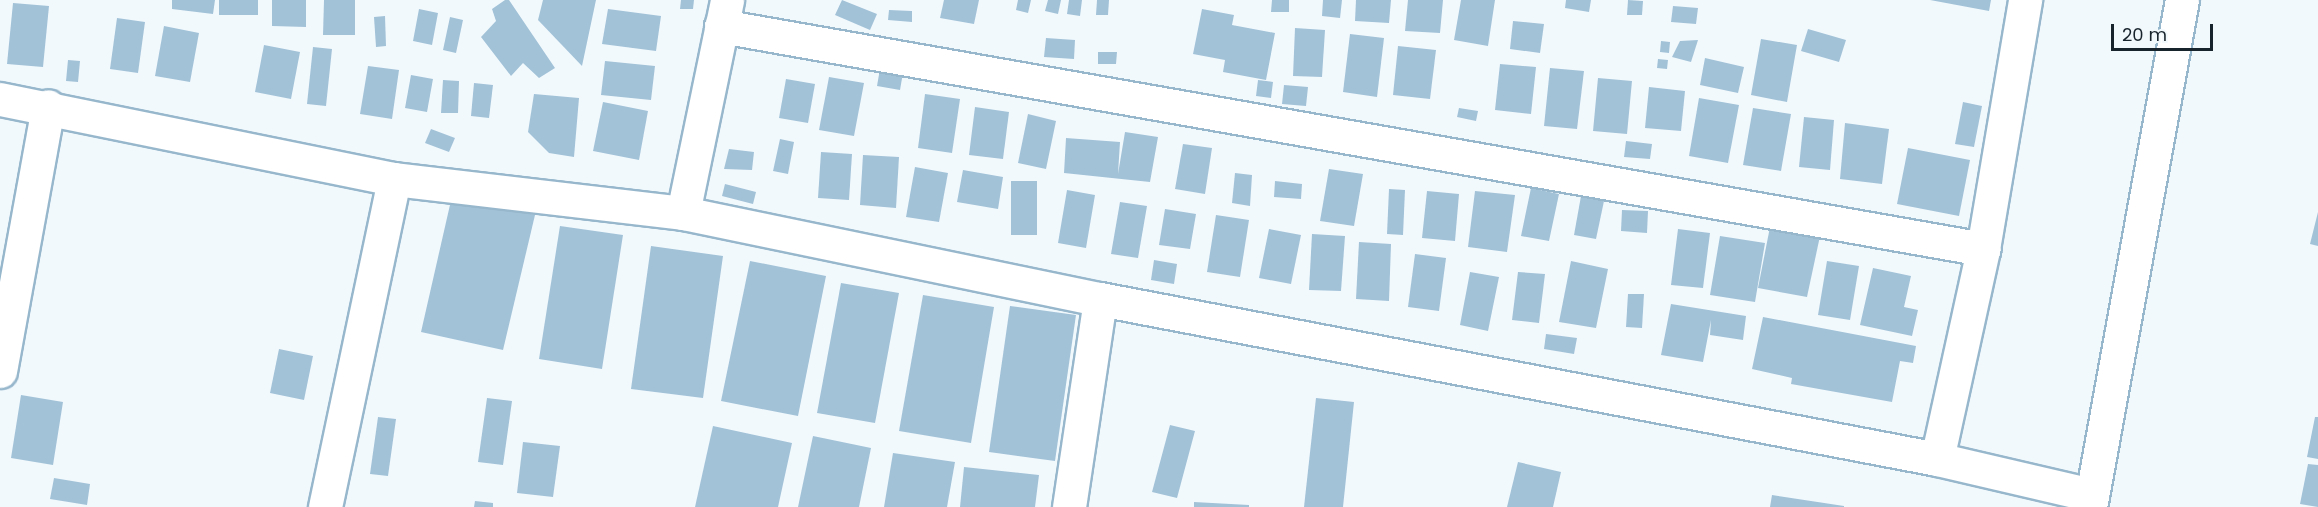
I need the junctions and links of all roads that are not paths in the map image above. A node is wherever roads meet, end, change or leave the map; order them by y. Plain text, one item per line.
1 (2025, 0) edge
2 (2182, 0) edge
3 (724, 13) edge
4 (0, 99) edge
5 (48, 106) junction
6 (394, 179) junction
7 (683, 213) junction
8 (1983, 249) junction
9 (1100, 298) junction
10 (0, 371) edge
11 (1937, 459) junction
12 (2091, 501) edge
13 (325, 507) edge
14 (1069, 507) edge

1 - 8 street
2 - 12 street
3 - 7 street
3 - 8 street
4 - 5 street
5 - 6 street
5 - 10 street
6 - 7 street
6 - 13 street
7 - 9 street
8 - 11 street
9 - 11 street
9 - 14 street
11 - 12 street

